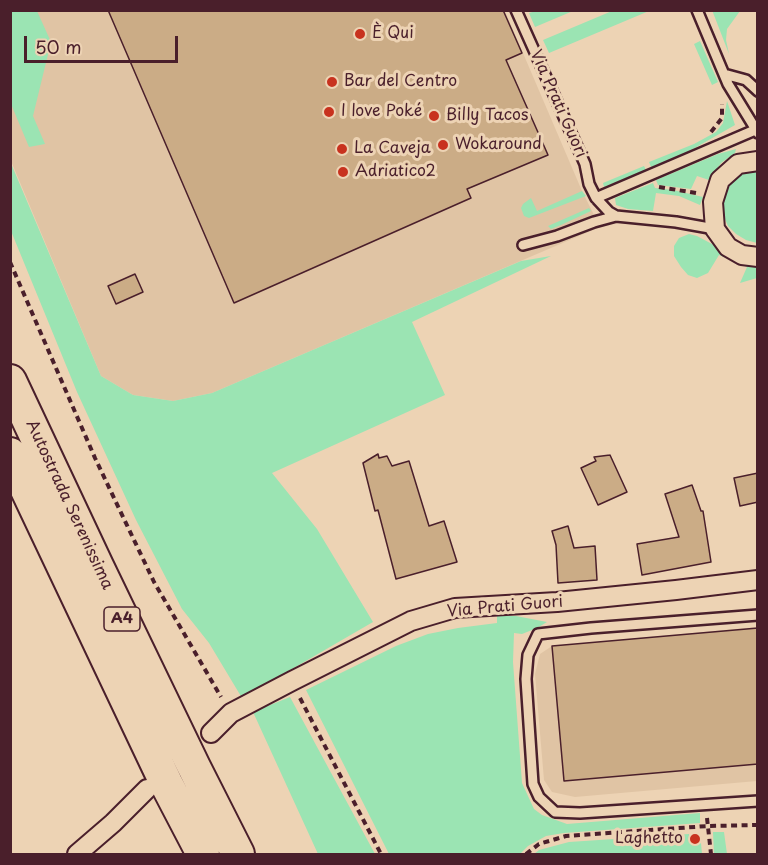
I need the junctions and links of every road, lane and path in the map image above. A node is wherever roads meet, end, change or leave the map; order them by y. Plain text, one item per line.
1 (516, 10) edge
2 (697, 10) edge
3 (724, 74) junction
4 (728, 84) junction
5 (758, 91) edge
6 (756, 131) edge
7 (702, 137) dead end
8 (758, 161) edge
9 (596, 198) junction
10 (616, 216) junction
11 (715, 229) junction
12 (523, 245) dead end
13 (758, 256) edge
14 (10, 262) edge
15 (10, 381) edge
16 (10, 454) edge
17 (758, 580) edge
18 (758, 615) edge
19 (292, 681) junction
20 (231, 713) junction
21 (210, 733) dead end
22 (147, 789) dead end
23 (758, 801) edge
24 (706, 806) junction
25 (758, 825) edge
26 (708, 826) junction
27 (77, 855) edge
28 (203, 855) edge
29 (238, 855) edge
30 (381, 855) edge
31 (526, 855) edge
32 (711, 855) edge

1 - 9 lane, Via Prati Guori
2 - 3 lane
3 - 4 lane
3 - 5 lane
4 - 6 lane
4 - 7 path
6 - 9 lane
8 - 11 street
9 - 10 lane, Via Prati Guori
10 - 11 lane
10 - 12 lane
11 - 13 street
14 - 20 path
15 - 29 highway, Autostrada Serenissima / A4
16 - 28 highway, Autostrada Serenissima / A4
17 - 19 street, Via Prati Guori
18 - 24 lane
19 - 20 street, Via Prati Guori
19 - 30 path
20 - 21 street, Via Prati Guori
22 - 27 street
23 - 24 lane
24 - 26 path
25 - 26 path
26 - 31 path
26 - 32 path

